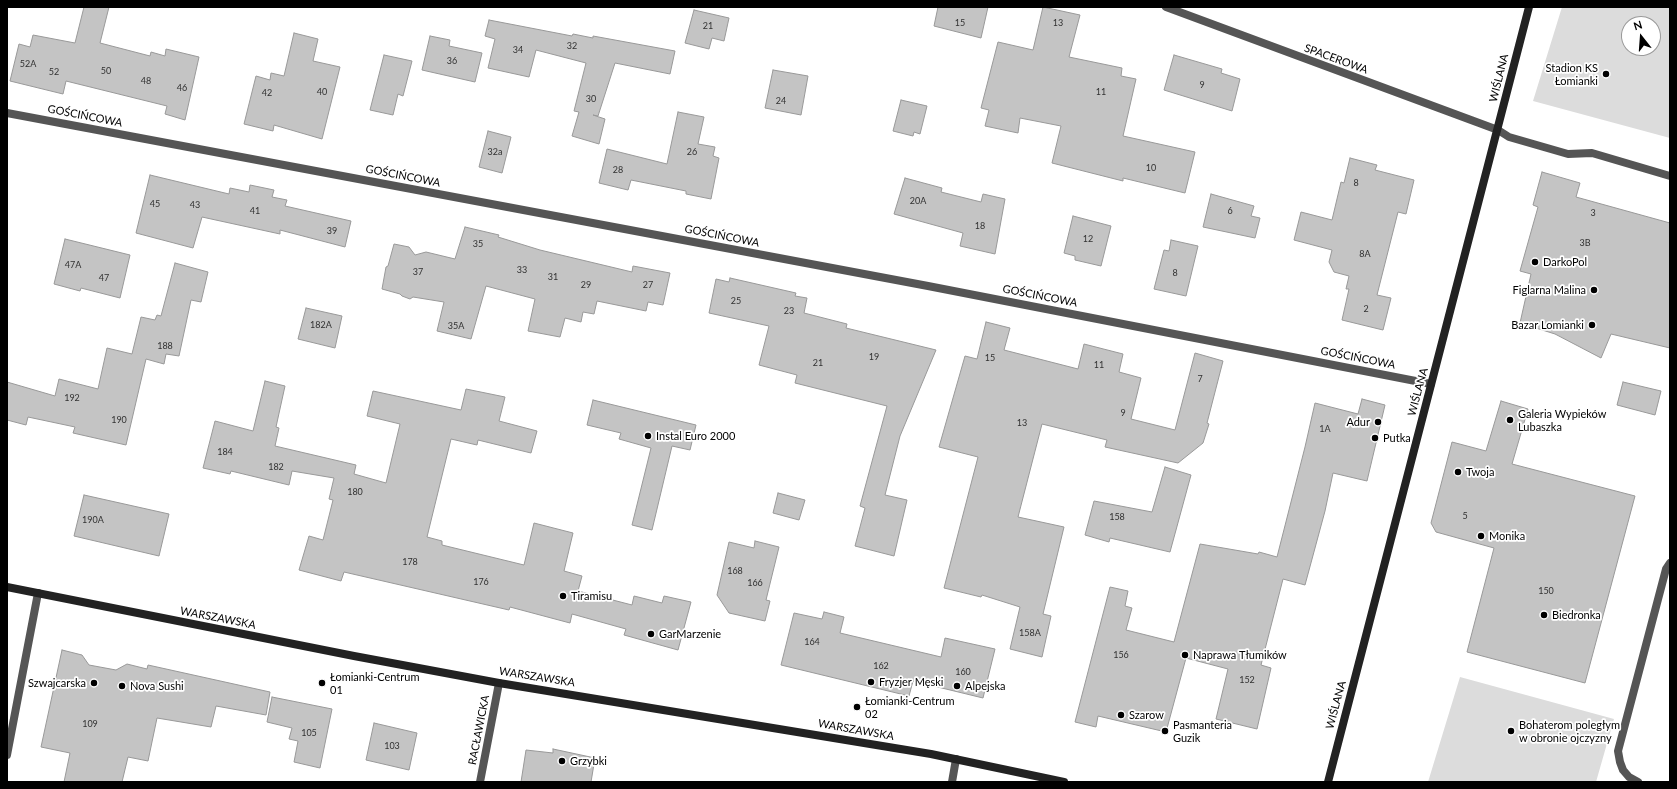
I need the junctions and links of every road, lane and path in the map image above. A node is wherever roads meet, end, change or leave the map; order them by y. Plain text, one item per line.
1 (1166, 7) edge
2 (1529, 7) edge
3 (7, 113) edge
4 (1498, 130) junction
5 (1670, 176) edge
6 (1431, 384) junction
7 (1670, 563) edge
8 (7, 586) edge
9 (38, 593) junction
10 (499, 683) junction
11 (7, 755) edge
12 (956, 759) junction
13 (480, 782) edge
14 (952, 782) edge
15 (1064, 782) edge
16 (1328, 782) edge
17 (1638, 782) edge

1 - 4 street, SPACEROWA
2 - 4 street, WIŚLANA
3 - 6 street, GOŚCIŃCOWA
4 - 5 street, SPACEROWA
4 - 6 street, WIŚLANA
6 - 16 street, WIŚLANA
7 - 17 street
8 - 9 street, WARSZAWSKA
9 - 10 street, WARSZAWSKA
9 - 11 street
10 - 12 street, WARSZAWSKA
10 - 13 street, RACŁAWICKA
12 - 14 street
12 - 15 street, WARSZAWSKA

